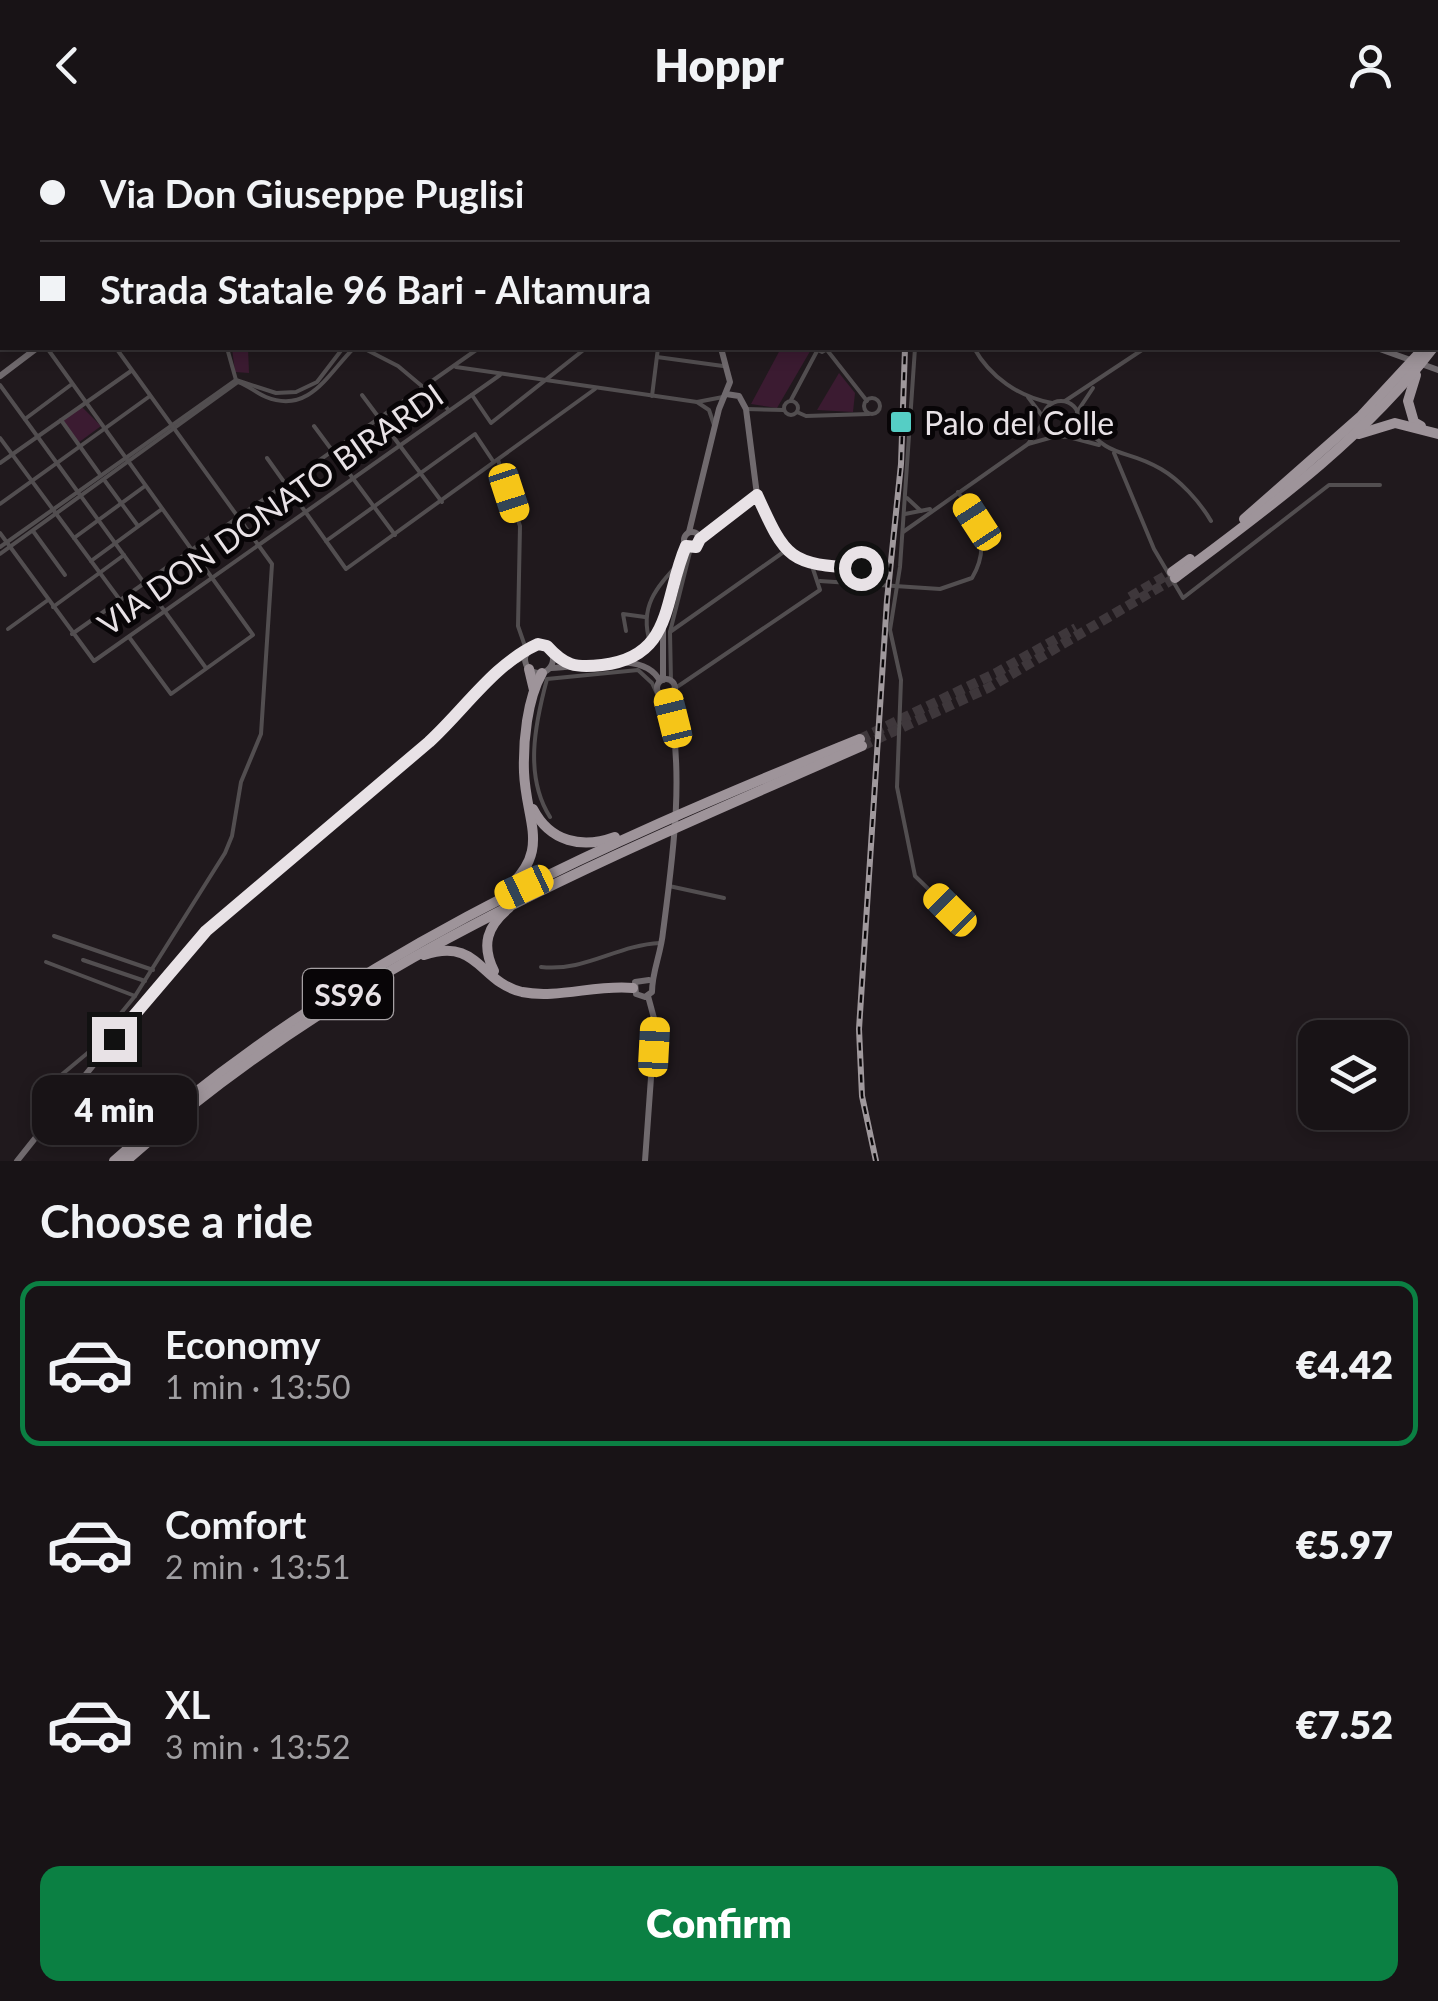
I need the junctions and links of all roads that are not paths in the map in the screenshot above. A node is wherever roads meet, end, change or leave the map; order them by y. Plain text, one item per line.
1 (34, 350) edge
2 (48, 350) edge
3 (117, 350) edge
4 (228, 350) edge
5 (342, 350) edge
6 (356, 350) edge
7 (362, 350) edge
8 (476, 350) edge
9 (584, 350) edge
10 (658, 350) edge
11 (722, 350) edge
12 (816, 350) edge
13 (829, 350) edge
14 (916, 350) edge
15 (975, 350) edge
16 (1143, 350) edge
17 (1383, 350) edge
18 (1412, 350) edge
19 (1429, 350) edge
20 (1429, 350) edge
21 (1431, 350) edge
22 (657, 357) junction
23 (453, 366) junction
24 (728, 367) junction
25 (1436, 369) edge
26 (132, 370) junction
27 (500, 375) junction
28 (0, 376) edge
29 (237, 381) junction
30 (412, 382) junction
31 (548, 382) junction
32 (730, 382) junction
33 (1393, 382) junction
34 (72, 384) junction
35 (1096, 384) junction
36 (0, 385) edge
37 (426, 385) junction
38 (595, 389) junction
39 (413, 393) junction
40 (362, 395) dead end
41 (472, 395) junction
42 (150, 396) junction
43 (652, 396) junction
44 (724, 396) junction
45 (740, 396) junction
46 (1028, 398) junction
47 (791, 400) junction
48 (866, 401) junction
49 (1065, 401) junction
50 (697, 402) junction
51 (1052, 403) junction
52 (85, 404) junction
53 (746, 409) junction
54 (784, 410) junction
55 (448, 411) junction
56 (764, 412) junction
57 (797, 412) junction
58 (1078, 412) junction
59 (869, 414) junction
60 (380, 418) junction
61 (24, 419) junction
62 (61, 420) junction
63 (1043, 420) junction
64 (1079, 420) junction
65 (314, 426) dead end
66 (172, 427) junction
67 (714, 427) junction
68 (748, 428) junction
69 (104, 430) junction
70 (1434, 432) edge
71 (1056, 436) junction
72 (1064, 436) junction
73 (38, 437) junction
74 (0, 438) edge
75 (1345, 442) junction
76 (1028, 444) junction
77 (400, 446) junction
78 (1104, 446) junction
79 (80, 447) junction
80 (333, 452) junction
81 (1114, 452) junction
82 (13, 454) junction
83 (267, 458) dead end
84 (126, 460) junction
85 (496, 461) junction
86 (0, 464) edge
87 (57, 464) junction
88 (420, 473) junction
89 (102, 477) junction
90 (355, 480) junction
91 (32, 482) junction
92 (285, 484) junction
93 (1380, 485) dead end
94 (145, 486) junction
95 (958, 492) junction
96 (79, 494) junction
97 (757, 495) junction
98 (905, 495) junction
99 (442, 502) junction
100 (0, 504) edge
101 (122, 504) junction
102 (374, 508) junction
103 (934, 508) junction
104 (162, 509) junction
105 (921, 511) junction
106 (54, 512) junction
107 (306, 513) junction
108 (904, 514) junction
109 (239, 518) junction
110 (98, 520) junction
111 (917, 521) junction
112 (1211, 522) dead end
113 (138, 526) junction
114 (33, 531) junction
115 (689, 532) junction
116 (903, 532) junction
117 (0, 533) edge
118 (395, 536) junction
119 (74, 538) junction
120 (700, 539) junction
121 (326, 541) junction
122 (115, 542) junction
123 (8, 545) junction
124 (0, 547) edge
125 (259, 547) junction
126 (689, 547) junction
127 (191, 550) junction
128 (785, 550) junction
129 (0, 554) edge
130 (124, 556) junction
131 (91, 560) junction
132 (679, 564) junction
133 (812, 566) junction
134 (870, 570) dead end
135 (100, 573) junction
136 (65, 575) dead end
137 (212, 580) junction
138 (818, 581) junction
139 (144, 583) junction
140 (48, 600) junction
141 (120, 600) junction
142 (53, 607) junction
143 (166, 612) junction
144 (645, 618) junction
145 (663, 625) junction
146 (8, 629) dead end
147 (626, 631) dead end
148 (670, 632) junction
149 (72, 634) junction
150 (129, 637) junction
151 (651, 645) junction
152 (528, 651) junction
153 (554, 657) junction
154 (512, 662) junction
155 (619, 663) junction
156 (528, 667) junction
157 (580, 667) junction
158 (206, 668) junction
159 (547, 670) junction
160 (667, 683) junction
161 (534, 691) junction
162 (668, 697) junction
163 (674, 725) junction
164 (530, 802) junction
165 (682, 813) junction
166 (550, 817) dead end
167 (544, 886) junction
168 (669, 886) junction
169 (724, 898) dead end
170 (468, 913) junction
171 (954, 924) dead end
172 (54, 936) dead end
173 (662, 942) junction
174 (84, 960) dead end
175 (404, 961) junction
176 (46, 962) dead end
177 (541, 967) dead end
178 (152, 970) junction
179 (497, 976) junction
180 (649, 980) junction
181 (145, 981) junction
182 (634, 988) junction
183 (135, 996) junction
184 (648, 996) junction
185 (71, 1093) junction
186 (164, 1122) junction
187 (17, 1161) edge
188 (114, 1161) edge
189 (126, 1161) edge
190 (646, 1161) edge

1 - 28 street
2 - 34 street
3 - 26 street
4 - 29 street
5 - 29 street
6 - 29 street
7 - 30 street
8 - 23 street
9 - 31 street
10 - 22 street
11 - 24 street
12 - 47 street
13 - 48 street
14 - 98 street
15 - 46 street
16 - 35 street
17 - 25 street
18 - 33 highway
19 - 33 highway
20 - 75 highway
21 - 70 highway
22 - 24 street
22 - 43 street
23 - 27 street
23 - 37 street
24 - 32 street
26 - 42 street
26 - 52 street
27 - 31 street
27 - 41 street, VIA DON DONATO BIRARDI
29 - 66 street
30 - 37 street
30 - 39 street
31 - 38 street
31 - 41 street
32 - 44 street
32 - 45 street
33 - 75 highway
34 - 52 street
34 - 61 street
35 - 49 street
35 - 58 street
36 - 61 street
37 - 39 street
37 - 55 street
38 - 43 street
38 - 85 street
39 - 60 street
40 - 60 street
41 - 55 street, VIA DON DONATO BIRARDI
42 - 66 street
42 - 69 street
43 - 50 street
44 - 45 street
44 - 50 street
44 - 67 street
45 - 53 street
46 - 51 street
46 - 63 street
47 - 54 street
47 - 57 street
48 - 59 street
48 - 59 street
49 - 51 street
49 - 58 street
50 - 67 street
51 - 63 street
52 - 62 street
52 - 69 street
53 - 56 street
53 - 68 street
54 - 56 street
54 - 57 street
55 - 77 street, VIA DON DONATO BIRARDI
56 - 68 street
57 - 59 street
58 - 64 street
60 - 77 street
60 - 80 street
61 - 73 street
62 - 73 street
62 - 79 street
63 - 71 street
63 - 76 street
64 - 72 street
64 - 78 street
65 - 80 street
66 - 84 street
66 - 109 street
67 - 115 street
68 - 97 street
69 - 79 street
69 - 84 street
70 - 75 highway
71 - 72 street
71 - 76 street
72 - 78 street
73 - 82 street
73 - 87 street
74 - 82 street
76 - 95 street
77 - 88 street
77 - 90 street, VIA DON DONATO BIRARDI
78 - 81 street
79 - 87 street
79 - 89 street
80 - 90 street
80 - 92 street
81 - 93 street
81 - 112 street
82 - 86 street
82 - 91 street
83 - 92 street
84 - 89 street
84 - 94 street
85 - 88 street
85 - 99 street
85 - 152 street
87 - 91 street
87 - 96 street
88 - 99 street
88 - 102 street
89 - 96 street
89 - 101 street
90 - 102 street
90 - 107 street, VIA DON DONATO BIRARDI
91 - 100 street
91 - 106 street
92 - 107 street
92 - 109 street
94 - 101 street
94 - 104 street
95 - 103 street
95 - 138 street
96 - 106 street
96 - 110 street
97 - 120 street
97 - 128 street
98 - 105 street
98 - 108 street
99 - 118 street
101 - 110 street
101 - 113 street
102 - 118 street
102 - 121 street
103 - 105 street
103 - 111 street
104 - 113 street
104 - 127 street
105 - 108 street
106 - 114 street
106 - 119 street
106 - 123 street
107 - 121 street
107 - 125 street, VIA DON DONATO BIRARDI
108 - 111 street
108 - 116 street
109 - 125 street
109 - 127 street
110 - 119 street
110 - 122 street
111 - 116 street
113 - 122 street
114 - 123 street
114 - 136 street
115 - 120 street
115 - 126 street
116 - 171 street
117 - 123 street
118 - 121 street
119 - 131 street
120 - 126 street
122 - 130 street
122 - 131 street
123 - 124 street
123 - 129 street
123 - 140 street
125 - 137 street, VIA DON DONATO BIRARDI
125 - 178 street
126 - 132 street
126 - 148 street
127 - 137 street
127 - 139 street
128 - 133 street
128 - 148 street
130 - 135 street
130 - 139 street
131 - 135 street
132 - 144 street
132 - 145 street
133 - 134 street
133 - 138 street
135 - 141 street
135 - 142 street
137 - 143 street, VIA DON DONATO BIRARDI
137 - 158 street
138 - 160 street
139 - 141 street
139 - 143 street
140 - 142 street
140 - 146 street
141 - 149 street
142 - 149 street
143 - 150 street, VIA DON DONATO BIRARDI
143 - 158 street
144 - 147 street
144 - 151 street
145 - 151 street
145 - 160 street
148 - 160 street
149 - 150 street, VIA DON DONATO BIRARDI
150 - 158 street
151 - 155 street
152 - 153 street
152 - 154 street
152 - 156 street
153 - 157 street
153 - 159 street
154 - 156 street
154 - 185 street
155 - 157 street
155 - 160 street
156 - 159 street
156 - 161 highway
157 - 159 street
159 - 161 highway
160 - 162 street
160 - 162 street
161 - 164 highway
162 - 163 street
163 - 166 street
163 - 168 street
164 - 165 highway
164 - 170 highway
165 - 167 highway, SS96
165 - 170 highway, SS96
167 - 175 highway, SS96
167 - 179 highway
168 - 169 street
168 - 173 street
170 - 186 highway, SS96
172 - 178 street
173 - 177 street
173 - 180 street
174 - 181 street
175 - 179 highway
175 - 186 highway, SS96
176 - 183 street
178 - 181 street
179 - 182 highway
180 - 182 street
180 - 184 street
181 - 183 street
182 - 184 street
183 - 185 street
184 - 190 street
185 - 187 street
186 - 188 highway, SS96
186 - 189 highway, SS96

